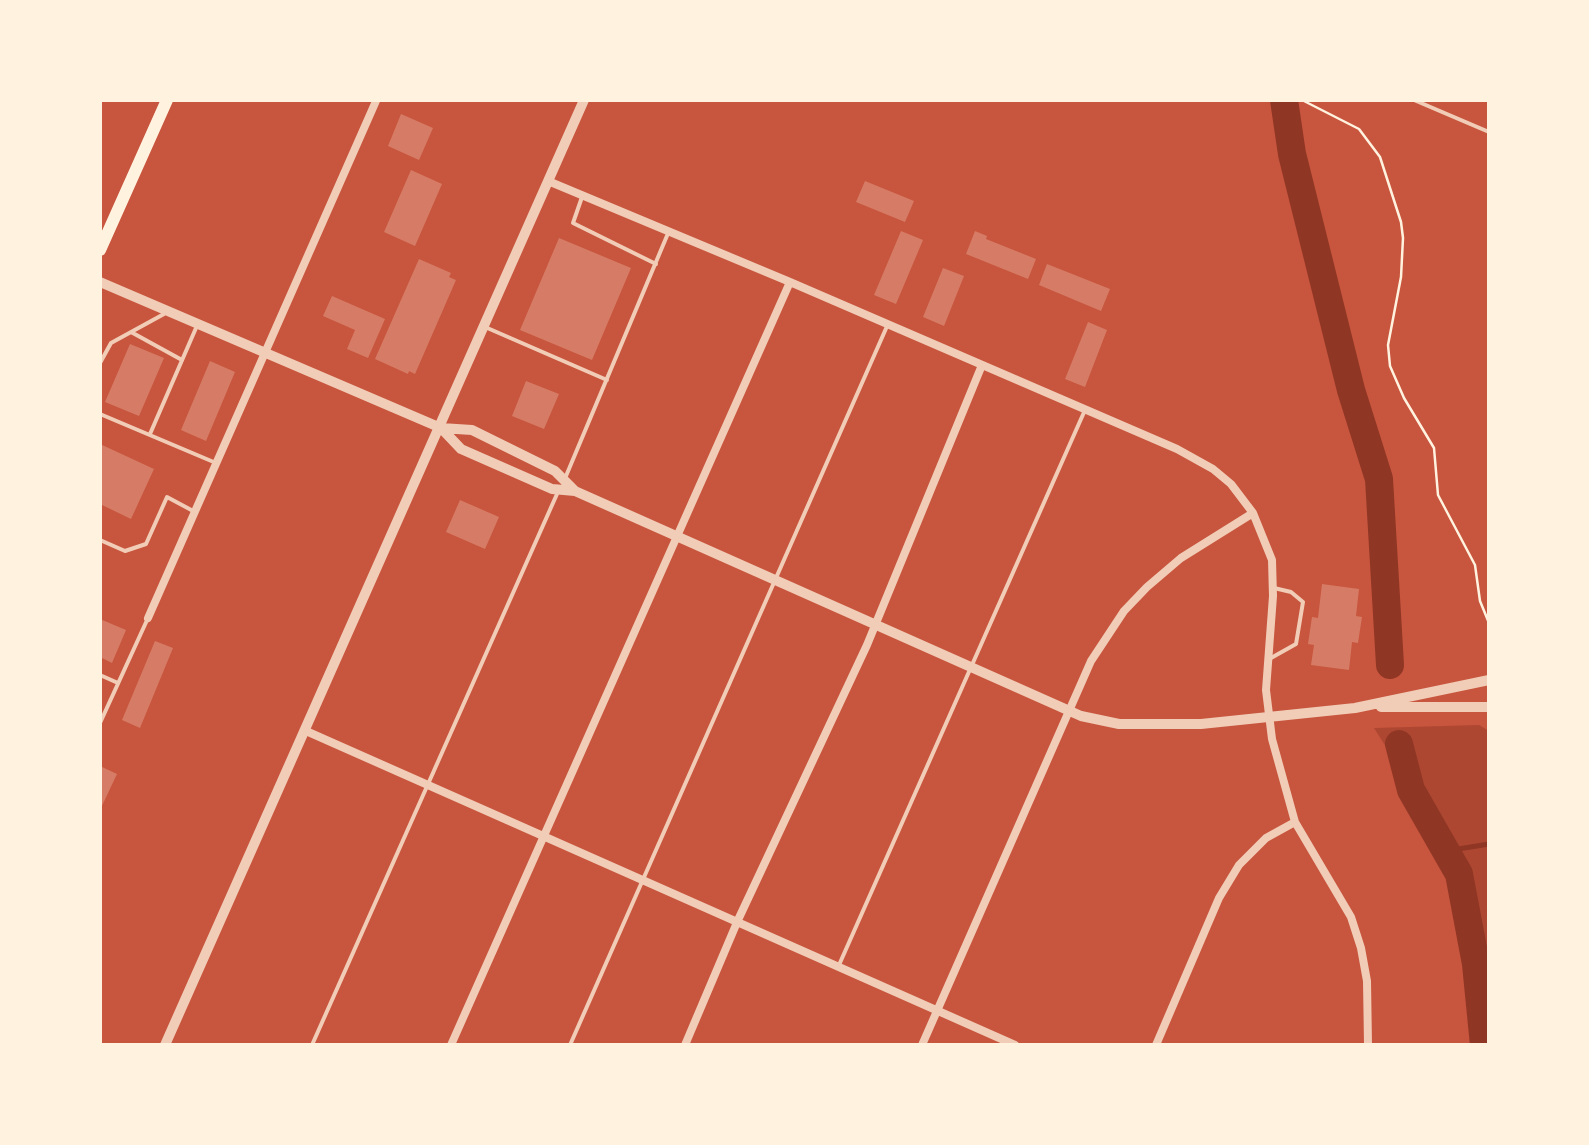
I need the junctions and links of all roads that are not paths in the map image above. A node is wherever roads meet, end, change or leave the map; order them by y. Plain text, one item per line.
1 (167, 100) edge
2 (584, 100) edge
3 (1414, 100) edge
4 (376, 101) edge
5 (1489, 132) edge
6 (548, 182) junction
7 (582, 196) junction
8 (669, 231) junction
9 (100, 250) edge
10 (656, 264) junction
11 (100, 282) edge
12 (790, 282) junction
13 (168, 311) junction
14 (198, 324) junction
15 (888, 324) junction
16 (485, 327) junction
17 (131, 332) junction
18 (265, 353) junction
19 (182, 360) junction
20 (100, 363) edge
21 (982, 365) junction
22 (607, 380) junction
23 (1085, 410) junction
24 (100, 414) edge
25 (441, 428) junction
26 (149, 436) junction
27 (216, 463) junction
28 (562, 485) junction
29 (195, 512) junction
30 (1254, 513) junction
31 (677, 536) junction
32 (100, 540) edge
33 (775, 580) junction
34 (1273, 587) junction
35 (148, 618) joint
36 (875, 625) junction
37 (1266, 660) junction
38 (971, 668) junction
39 (100, 675) edge
40 (1489, 680) edge
41 (118, 683) junction
42 (1489, 707) edge
43 (1355, 708) junction
44 (1069, 710) junction
45 (1268, 717) junction
46 (100, 723) edge
47 (306, 731) junction
48 (428, 785) junction
49 (1295, 822) junction
50 (545, 837) junction
51 (644, 880) junction
52 (738, 920) junction
53 (839, 966) junction
54 (937, 1010) junction
55 (166, 1045) edge
56 (312, 1045) edge
57 (451, 1045) edge
58 (570, 1045) edge
59 (685, 1045) edge
60 (922, 1045) edge
61 (1015, 1045) edge
62 (1156, 1045) edge
63 (1368, 1045) edge

1 - 9 main road
2 - 6 street
3 - 5 lane
4 - 18 street
6 - 7 street
6 - 16 street
7 - 8 street
7 - 10 lane
8 - 10 lane
8 - 12 street
10 - 22 lane
11 - 13 street
12 - 15 street
12 - 31 street
13 - 14 street
13 - 17 lane
14 - 18 street
14 - 19 lane
15 - 21 street
15 - 33 lane
16 - 22 lane
16 - 25 street
17 - 19 lane
17 - 20 lane
18 - 25 street
18 - 27 street
19 - 26 lane
21 - 23 street
21 - 36 street
22 - 28 lane
23 - 30 street
23 - 38 lane
24 - 26 lane
25 - 28 street
25 - 28 street
25 - 47 street
26 - 27 lane
27 - 29 street
28 - 31 street
28 - 48 lane
29 - 32 lane
29 - 35 street
30 - 34 street
30 - 44 street
31 - 33 street
31 - 50 street
33 - 36 street
33 - 51 lane
34 - 37 street
34 - 37 lane
35 - 41 lane
36 - 38 street
36 - 52 street
37 - 45 street
38 - 44 street
38 - 53 lane
39 - 41 lane
40 - 43 street
41 - 46 lane
42 - 43 street
43 - 45 street
44 - 45 street
44 - 54 street
45 - 49 street
47 - 48 street
47 - 55 street
48 - 50 street
48 - 56 lane
49 - 62 street
49 - 63 street
50 - 51 street
50 - 57 street
51 - 52 street
51 - 58 lane
52 - 53 street
52 - 59 street
53 - 54 street
54 - 60 street
54 - 61 street

